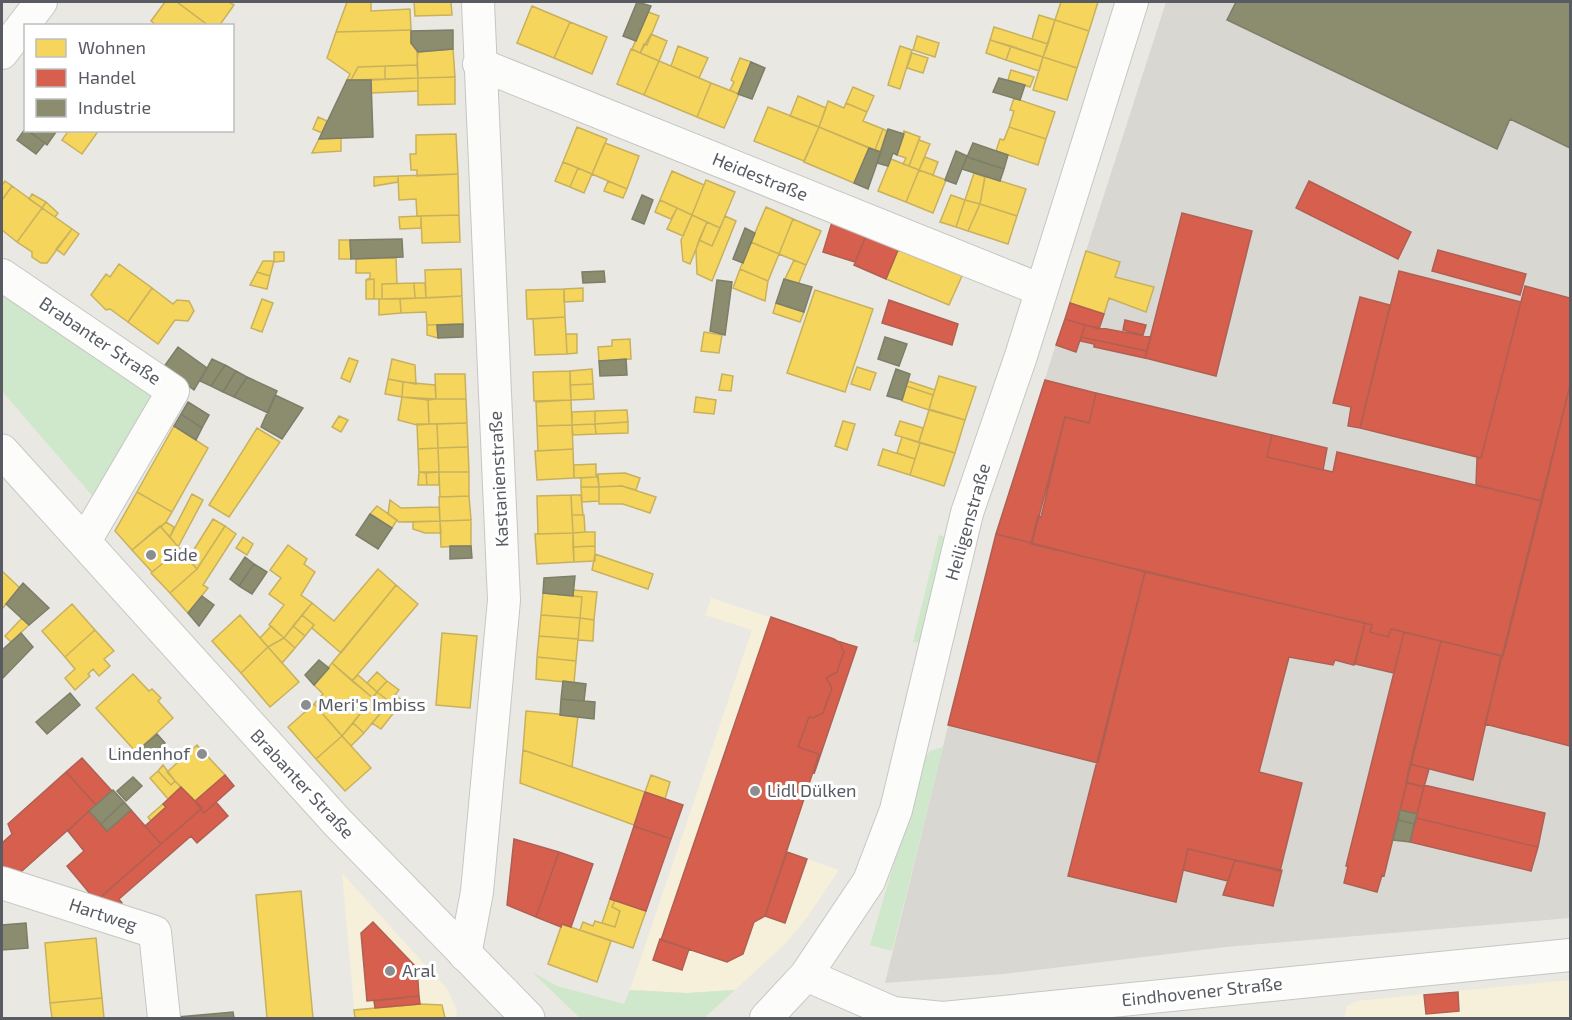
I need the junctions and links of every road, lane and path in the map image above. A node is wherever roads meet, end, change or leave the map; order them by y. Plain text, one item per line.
1 (41, 2) edge
2 (478, 2) edge
3 (1132, 2) edge
4 (24, 24) edge
5 (24, 24) edge
6 (2, 53) edge
7 (479, 64) junction
8 (2, 275) edge
9 (1041, 290) junction
10 (2, 451) edge
11 (85, 541) junction
12 (2, 883) edge
13 (465, 955) junction
14 (1570, 955) edge
15 (806, 975) junction
16 (164, 1018) edge
17 (528, 1018) edge
18 (766, 1018) edge

1 - 4 street
2 - 7 street, Kastanienstraße
3 - 9 street, Heiligenstraße
5 - 6 street
7 - 9 street, Heidestraße
7 - 13 street, Kastanienstraße
8 - 11 street, Brabanter Straße
9 - 15 street, Heiligenstraße
10 - 11 main road, Brabanter Straße
11 - 13 main road, Brabanter Straße
12 - 16 street, Hartweg
13 - 17 main road, Brabanter Straße
14 - 15 street, Eindhovener Straße
15 - 18 street, Heiligenstraße

